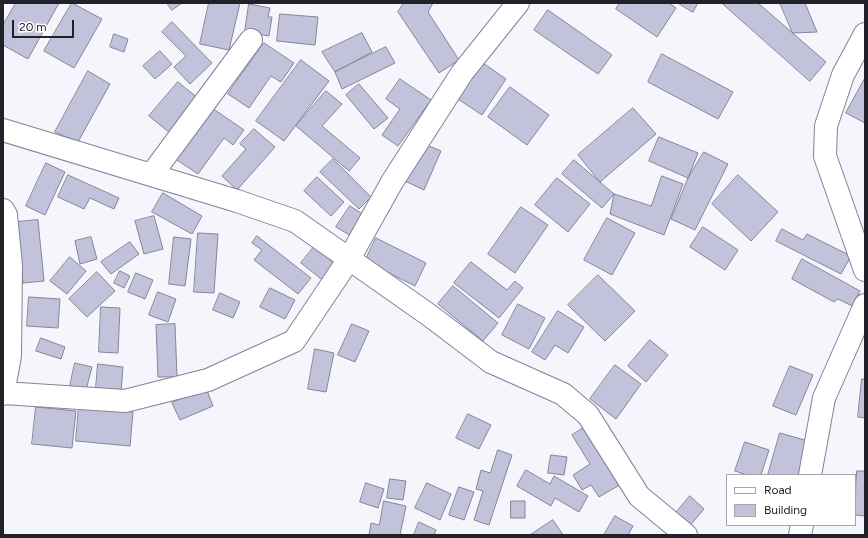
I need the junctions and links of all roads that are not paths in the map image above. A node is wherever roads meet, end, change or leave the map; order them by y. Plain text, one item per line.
1 (518, 3) edge
2 (865, 34) edge
3 (251, 40) dead end
4 (3, 130) edge
5 (152, 174) junction
6 (3, 210) edge
7 (349, 259) junction
8 (865, 270) edge
9 (865, 305) edge
10 (4, 393) edge
11 (810, 474) edge
12 (686, 535) edge

1 - 7 street
2 - 8 street
3 - 5 street
4 - 5 street
5 - 7 street
6 - 10 street
7 - 10 street
7 - 12 street
9 - 11 street

